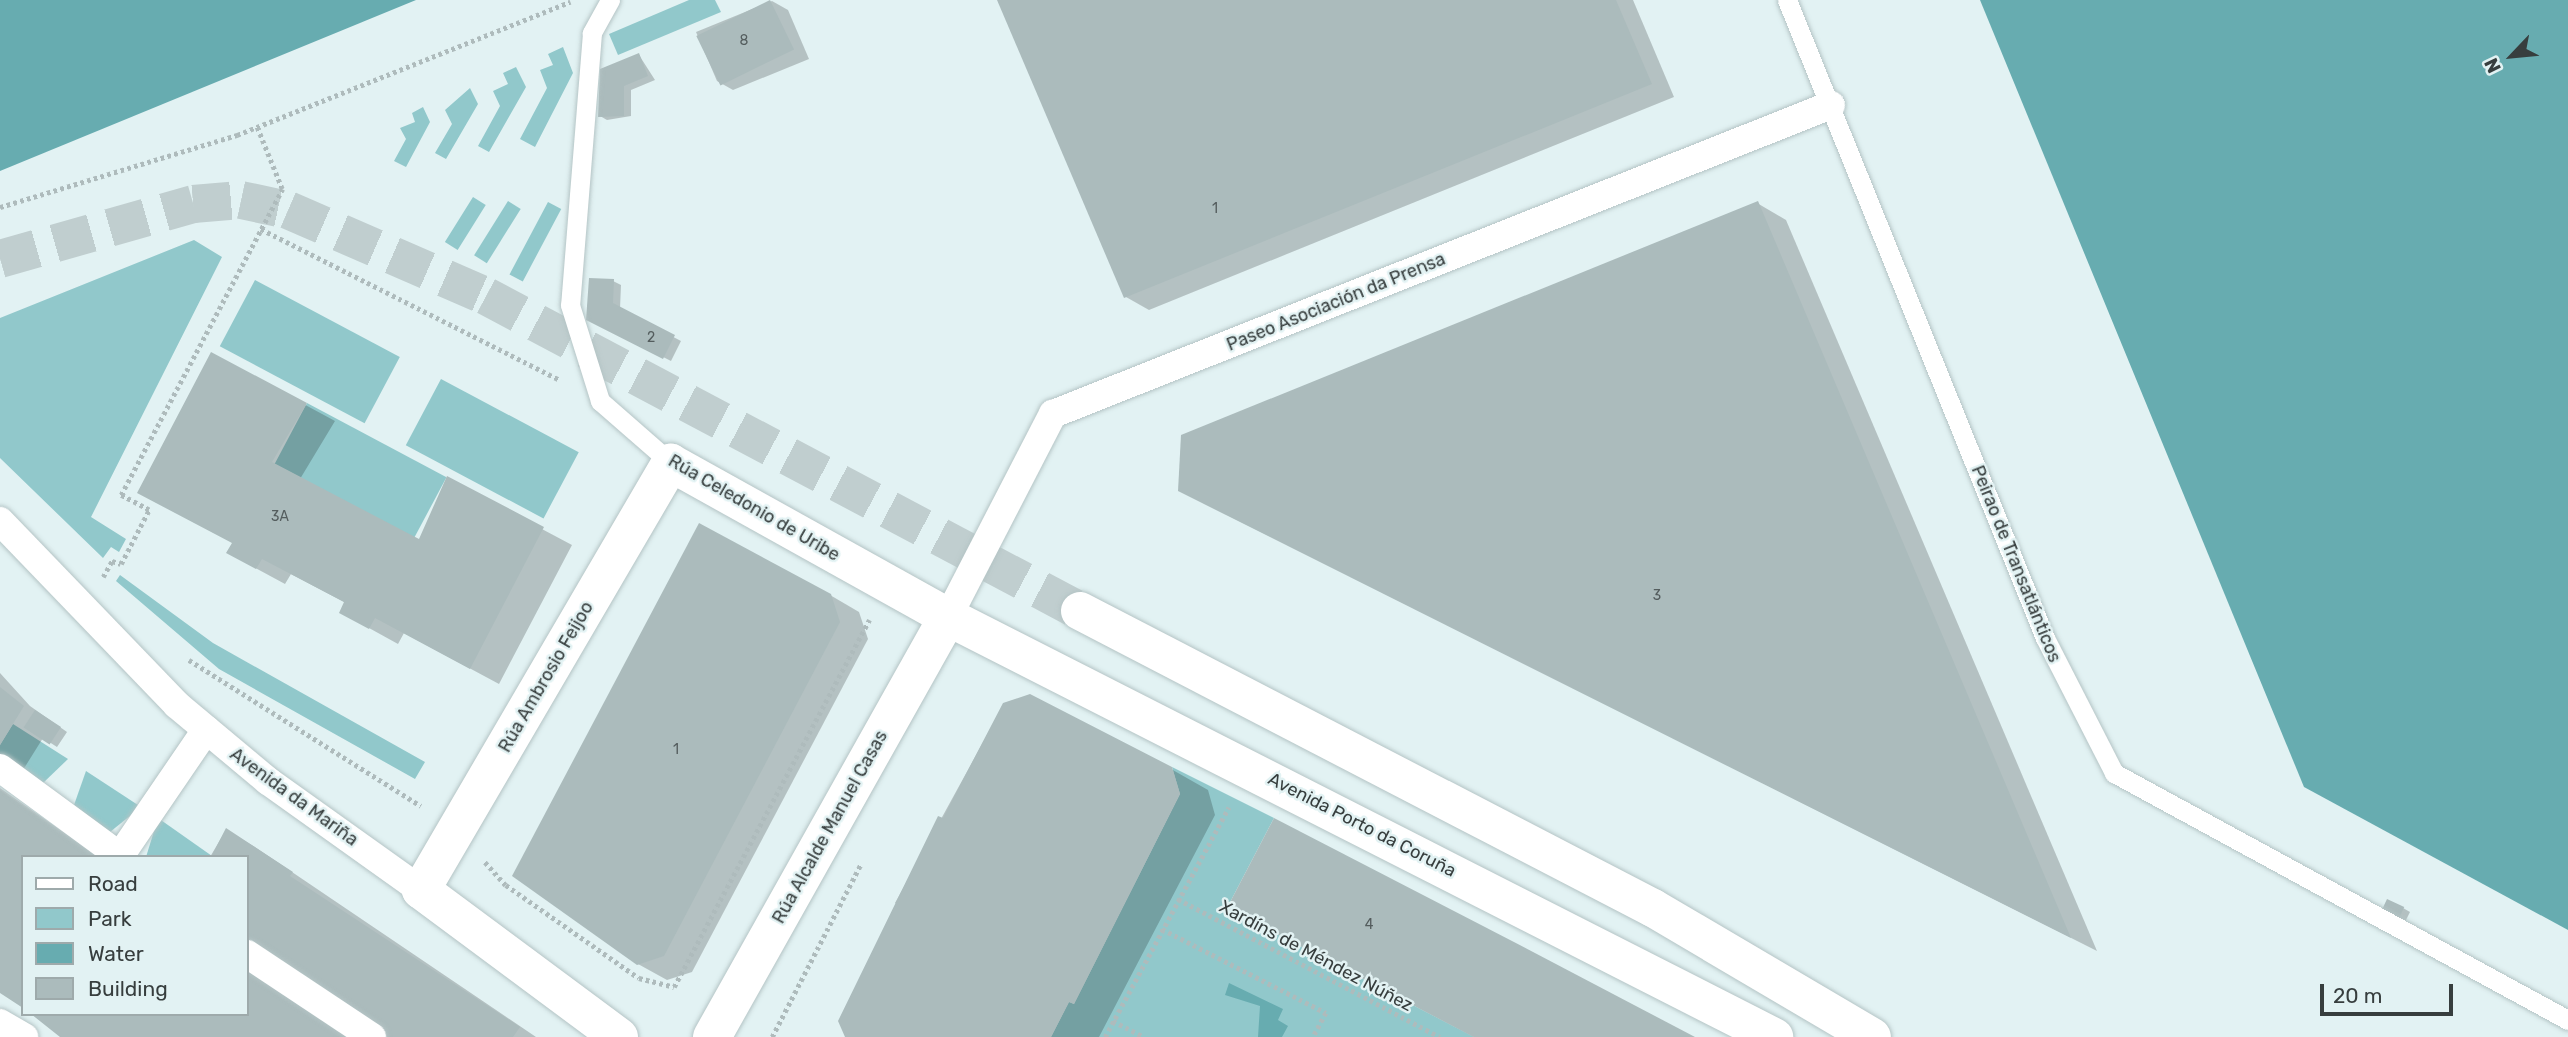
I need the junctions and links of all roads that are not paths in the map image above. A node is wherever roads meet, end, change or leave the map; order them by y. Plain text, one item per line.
1 (610, 0) edge
2 (1787, 0) edge
3 (1831, 105) junction
4 (671, 463) junction
5 (0, 521) edge
6 (1080, 611) tunnel mouth
7 (948, 617) junction
8 (206, 730) junction
9 (0, 768) edge
10 (119, 855) edge
11 (121, 855) edge
12 (421, 890) junction
13 (248, 955) edge
14 (2568, 1020) edge
15 (0, 1023) edge
16 (24, 1037) edge
17 (372, 1037) edge
18 (619, 1037) edge
19 (712, 1037) edge
20 (1774, 1037) edge
21 (1872, 1037) edge

1 - 4 lane, Rúa Celedonio de Uribe
2 - 3 lane, Peirao de Transatlánticos
3 - 7 street, Paseo Asociación da Prensa
3 - 14 lane, Peirao de Transatlánticos
4 - 7 street, Rúa Celedonio de Uribe
4 - 12 street, Rúa Ambrosio Feijoo
5 - 8 street, Avenida da Mariña
6 - 21 street
7 - 19 street, Rúa Alcalde Manuel Casas
7 - 20 street, Avenida Porto da Coruña
8 - 11 street
8 - 12 street, Avenida da Mariña
9 - 10 street
12 - 18 street, Avenida da Mariña
13 - 17 street
15 - 16 street

